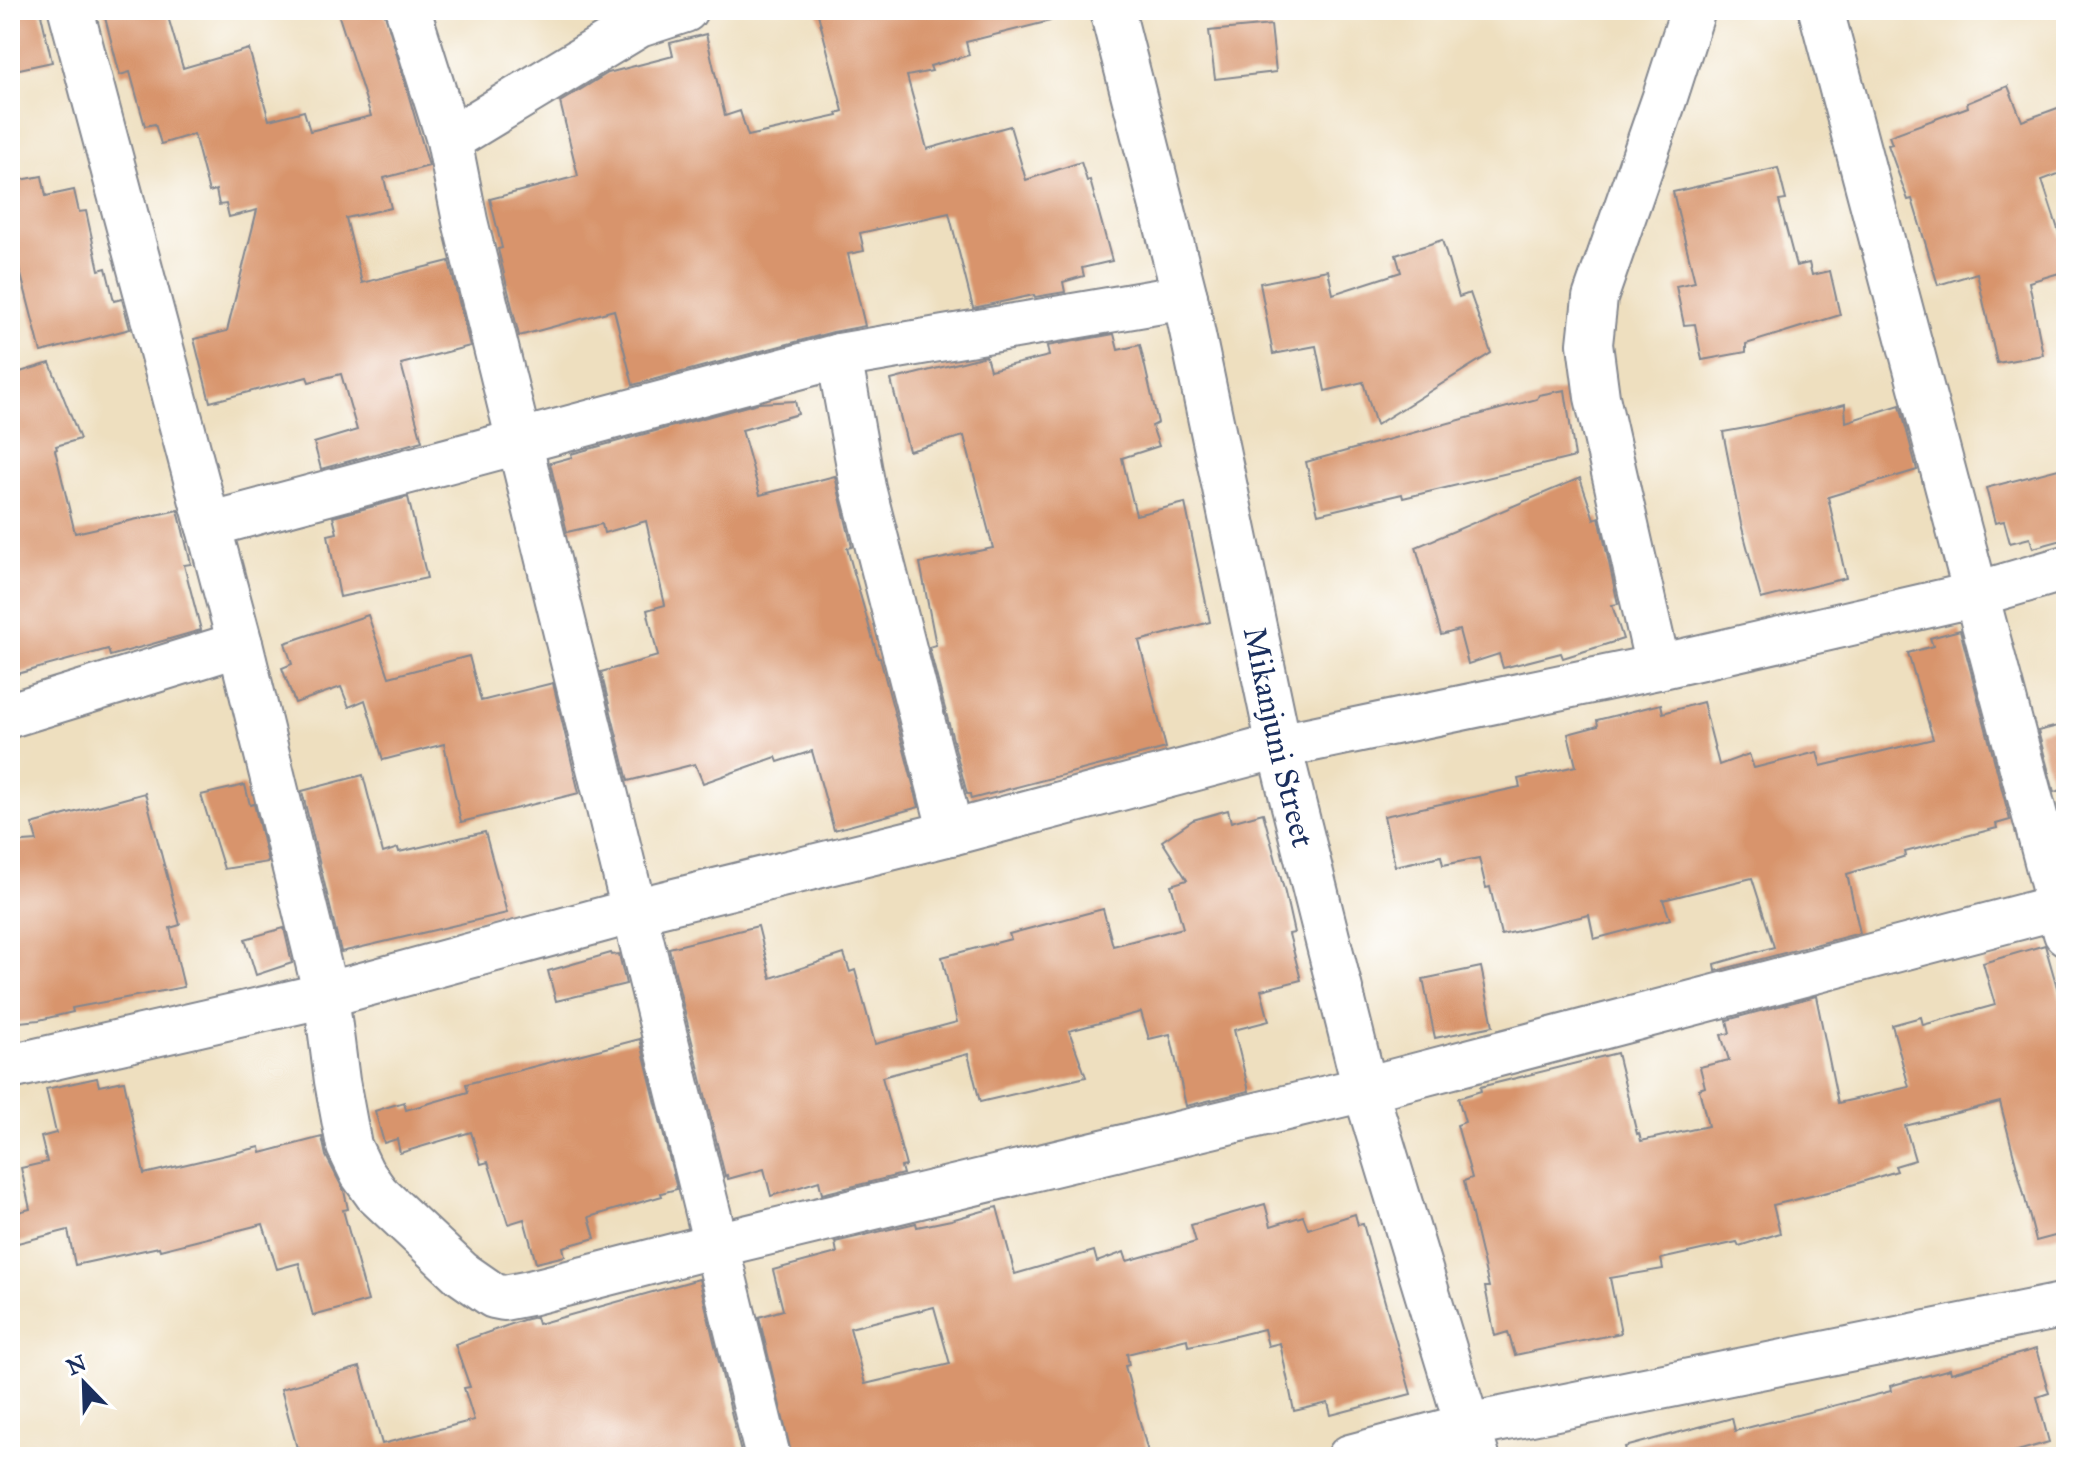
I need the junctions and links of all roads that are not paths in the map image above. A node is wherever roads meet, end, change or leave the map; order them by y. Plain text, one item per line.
1 (71, 10) edge
2 (408, 10) edge
3 (685, 10) edge
4 (1112, 10) edge
5 (1693, 10) edge
6 (1821, 10) edge
7 (449, 140) junction
8 (1185, 297) junction
9 (839, 356) junction
10 (520, 441) junction
11 (208, 525) junction
12 (2066, 568) edge
13 (1977, 594) junction
14 (240, 644) junction
15 (1658, 667) junction
16 (10, 715) edge
17 (1279, 746) junction
18 (951, 833) junction
19 (634, 911) junction
20 (2064, 915) edge
21 (326, 995) junction
22 (10, 1067) edge
23 (1365, 1089) junction
24 (716, 1245) junction
25 (2066, 1305) edge
26 (1472, 1442) edge
27 (768, 1457) edge
28 (1350, 1457) edge

1 - 11 street
2 - 7 street
3 - 7 street
4 - 8 street, Mikanjuni Street
5 - 15 street
6 - 13 street
7 - 10 street
8 - 9 street
8 - 17 street, Mikanjuni Street
9 - 10 street
9 - 18 street
10 - 11 street
10 - 19 street
11 - 14 street
12 - 13 street
13 - 15 street
13 - 20 street
14 - 16 street
14 - 21 street
15 - 17 street
17 - 18 street
17 - 23 street, Mikanjuni Street
18 - 19 street
19 - 21 street
19 - 24 street
20 - 23 street
21 - 22 street
21 - 24 street
23 - 24 street
23 - 26 street, Mikanjuni Street
24 - 27 street
25 - 26 street
26 - 28 street

